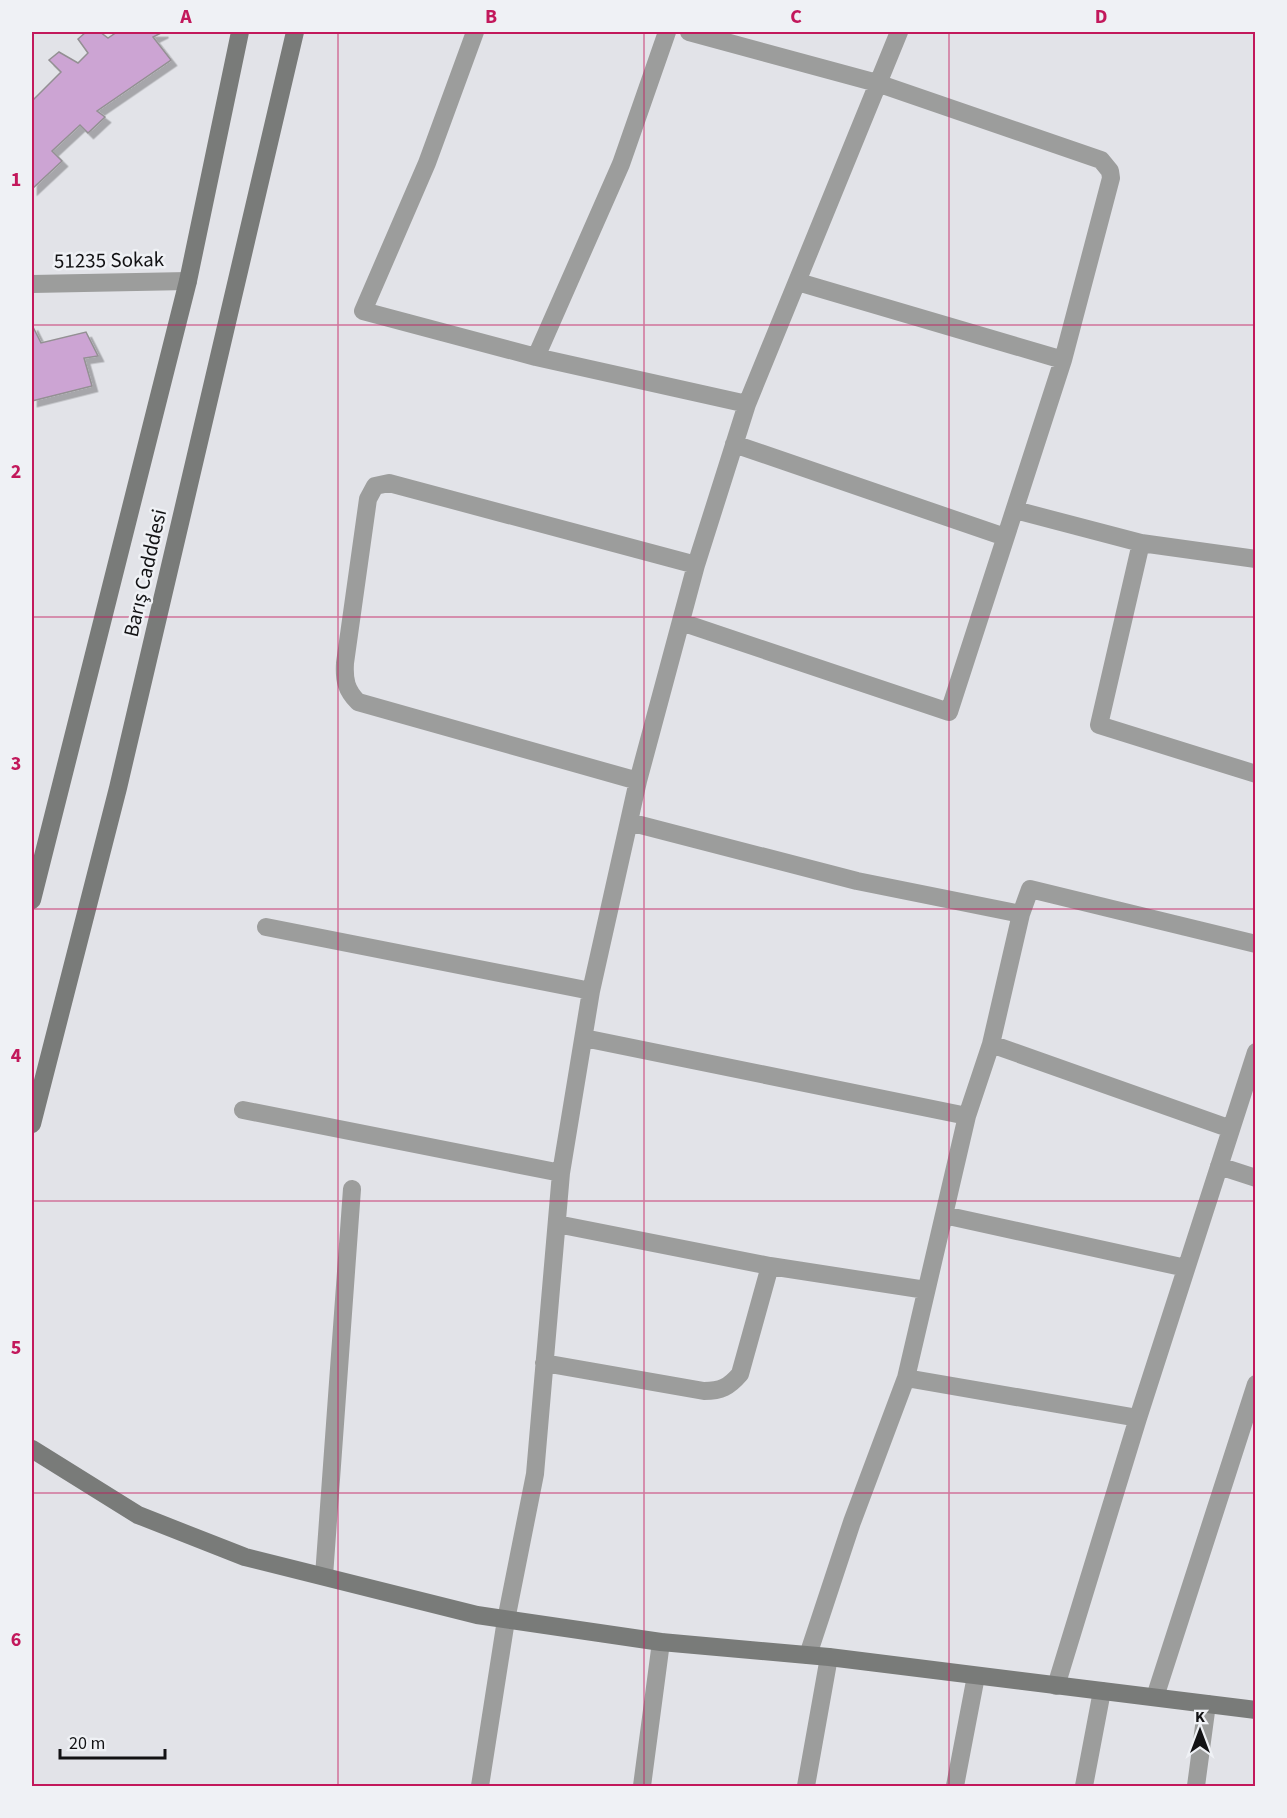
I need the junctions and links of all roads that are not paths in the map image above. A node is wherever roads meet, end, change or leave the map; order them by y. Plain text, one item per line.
1 (240, 32) edge
2 (296, 32) edge
3 (475, 32) edge
4 (667, 32) edge
5 (689, 32) edge
6 (899, 32) edge
7 (877, 83) junction
8 (188, 281) junction
9 (798, 282) junction
10 (32, 284) edge
11 (536, 357) junction
12 (1063, 360) junction
13 (747, 404) junction
14 (734, 444) junction
15 (1015, 510) junction
16 (1005, 537) junction
17 (1142, 543) junction
18 (1256, 559) edge
19 (696, 565) junction
20 (681, 622) junction
21 (1256, 774) edge
22 (638, 781) junction
23 (629, 822) junction
24 (32, 900) edge
25 (1021, 914) junction
26 (266, 927) dead end
27 (1256, 944) edge
28 (591, 991) junction
29 (584, 1038) junction
30 (991, 1044) junction
31 (1256, 1052) edge
32 (243, 1110) dead end
33 (967, 1116) junction
34 (32, 1124) edge
35 (1231, 1129) junction
36 (1218, 1166) junction
37 (561, 1173) junction
38 (1256, 1178) edge
39 (352, 1188) dead end
40 (944, 1215) junction
41 (557, 1224) junction
42 (770, 1266) junction
43 (1186, 1268) junction
44 (926, 1290) junction
45 (544, 1363) junction
46 (906, 1378) junction
47 (1256, 1384) edge
48 (1138, 1418) junction
49 (32, 1449) edge
50 (324, 1576) junction
51 (506, 1620) junction
52 (662, 1642) junction
53 (808, 1655) junction
54 (829, 1657) junction
55 (976, 1676) junction
56 (1056, 1686) junction
57 (1102, 1691) junction
58 (1155, 1697) junction
59 (1207, 1704) junction
60 (1256, 1710) edge
61 (480, 1786) edge
62 (642, 1786) edge
63 (806, 1786) edge
64 (955, 1786) edge
65 (1084, 1786) edge
66 (1196, 1786) edge

1 - 8 main road, Barış Cadddesi
2 - 34 main road, Barış Cadddesi
3 - 11 street
4 - 11 street
5 - 7 street
6 - 7 street
7 - 9 street
7 - 12 street
8 - 10 street, 51235 Sokak
8 - 24 main road, Barış Cadddesi
9 - 12 street
9 - 13 street
11 - 13 street
12 - 15 street
13 - 14 street
14 - 16 street
14 - 19 street
15 - 16 street
15 - 17 street
16 - 20 street
17 - 18 street
17 - 21 street
19 - 20 street
19 - 22 street
20 - 22 street
22 - 23 street
23 - 25 street
23 - 28 street
25 - 27 street
25 - 30 street
26 - 28 street
28 - 29 street
29 - 33 street
29 - 37 street
30 - 33 street
30 - 35 street
31 - 35 street
32 - 37 street
33 - 40 street
35 - 36 street
36 - 38 street
36 - 43 street
37 - 41 street
39 - 50 street
40 - 43 street
40 - 44 street
41 - 42 street
41 - 45 street
42 - 44 street
42 - 45 street
43 - 48 street
44 - 46 street
45 - 51 street
46 - 48 street
46 - 53 street
47 - 58 street
48 - 56 street
49 - 50 main road
50 - 51 main road
51 - 52 main road
51 - 61 street
52 - 53 main road
52 - 62 street
53 - 54 main road
54 - 55 main road
54 - 63 street
55 - 56 main road
55 - 64 street
56 - 57 main road
57 - 58 main road
57 - 65 street
58 - 59 main road
59 - 60 main road
59 - 66 street

